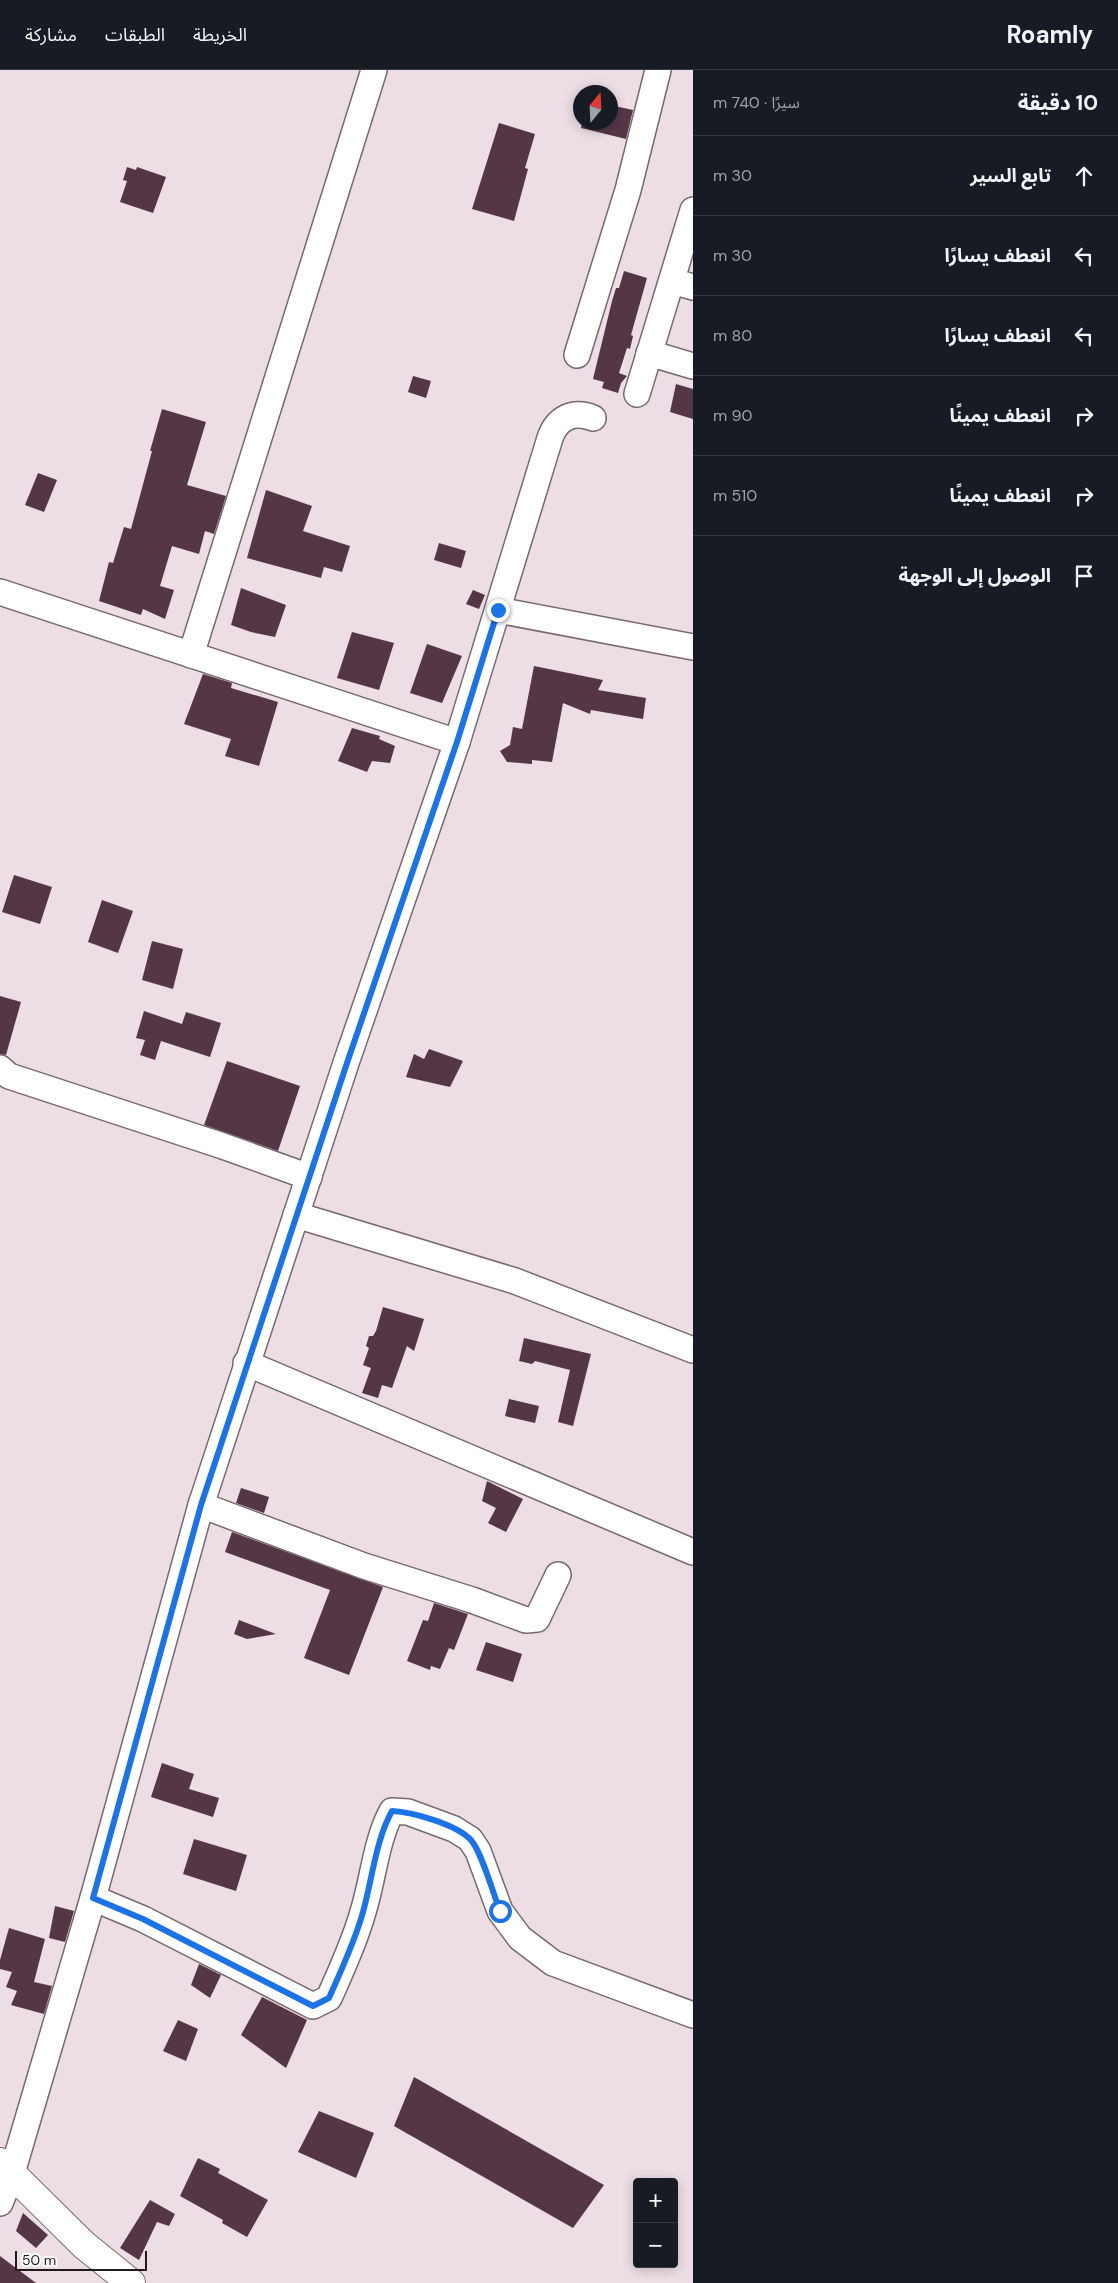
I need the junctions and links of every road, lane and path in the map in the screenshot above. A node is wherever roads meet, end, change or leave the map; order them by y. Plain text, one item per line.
1 (374, 70) edge
2 (658, 70) edge
3 (693, 210) edge
4 (682, 284) edge
5 (649, 353) junction
6 (577, 355) dead end
7 (693, 366) edge
8 (637, 394) dead end
9 (593, 418) dead end
10 (0, 592) edge
11 (498, 610) junction
12 (693, 647) edge
13 (191, 654) junction
14 (457, 742) junction
15 (0, 1068) edge
16 (309, 1177) junction
17 (296, 1215) junction
18 (693, 1350) edge
19 (246, 1363) junction
20 (201, 1505) junction
21 (693, 1552) edge
22 (558, 1574) dead end
23 (93, 1898) junction
24 (693, 2015) edge
25 (6, 2167) edge
26 (0, 2203) edge
27 (131, 2283) edge

1 - 13 street
2 - 6 street
3 - 4 street
4 - 5 street
5 - 7 street
5 - 8 street
9 - 11 street
10 - 13 street
11 - 12 street
11 - 14 street
13 - 14 street
14 - 16 street
15 - 16 street
16 - 17 street
17 - 18 street
17 - 19 street
19 - 20 street
19 - 21 street
20 - 22 street
20 - 23 street
23 - 24 street
23 - 25 street
25 - 26 street
25 - 27 main road

